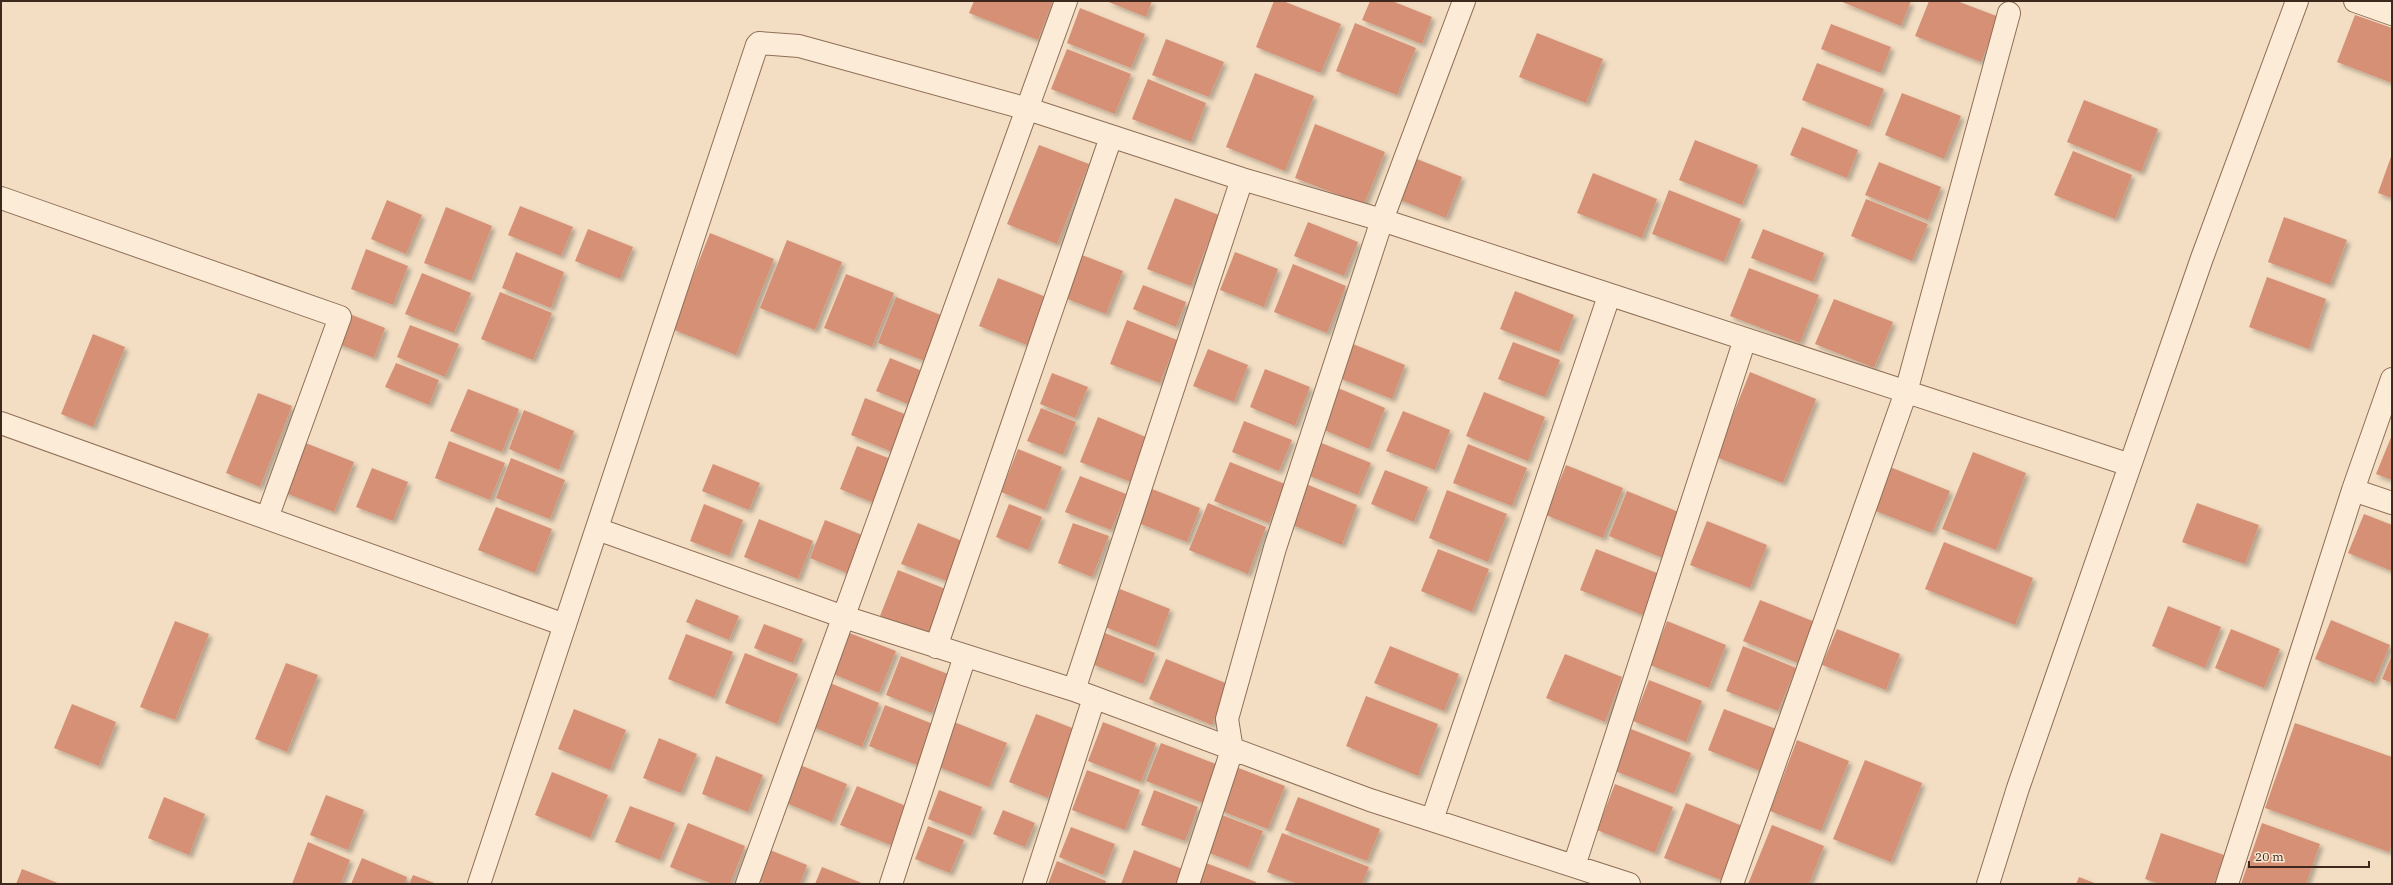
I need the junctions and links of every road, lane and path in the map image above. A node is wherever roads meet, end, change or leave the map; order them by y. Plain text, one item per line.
1 (1066, 1) edge
2 (1464, 1) edge
3 (2297, 1) edge
4 (2355, 1) edge
5 (2009, 14) dead end
6 (2392, 14) edge
7 (1028, 109) junction
8 (1111, 137) junction
9 (1242, 179) junction
10 (1, 198) edge
11 (1382, 220) junction
12 (1609, 296) junction
13 (1745, 339) junction
14 (2392, 379) edge
15 (1906, 392) junction
16 (1, 423) edge
17 (2130, 465) junction
18 (2353, 490) junction
19 (2392, 503) edge
20 (267, 518) junction
21 (597, 529) junction
22 (844, 617) junction
23 (565, 625) junction
24 (936, 647) junction
25 (964, 656) junction
26 (1074, 690) junction
27 (1094, 698) junction
28 (1232, 750) junction
29 (1432, 820) junction
30 (1574, 866) junction
31 (479, 884) edge
32 (747, 884) edge
33 (891, 884) edge
34 (1034, 884) edge
35 (1188, 884) edge
36 (1629, 884) edge
37 (1732, 884) edge
38 (1988, 884) edge
39 (2227, 884) edge

1 - 7 street
2 - 11 street
3 - 17 street
4 - 6 street
5 - 15 street
7 - 8 street
7 - 21 street
7 - 22 street
8 - 9 street
8 - 24 street
9 - 11 street
9 - 26 street
10 - 20 street
11 - 12 street
11 - 28 street
12 - 13 street
12 - 29 street
13 - 15 street
13 - 30 street
14 - 18 street
15 - 17 street
15 - 37 street
16 - 20 street
17 - 38 street
18 - 19 street
18 - 39 street
20 - 23 street
21 - 22 street
21 - 23 street
22 - 24 street
22 - 32 street
23 - 31 street
24 - 25 street
25 - 26 street
25 - 33 street
26 - 27 street
27 - 28 street
27 - 34 street
28 - 29 street
28 - 35 street
29 - 30 street
30 - 36 street

